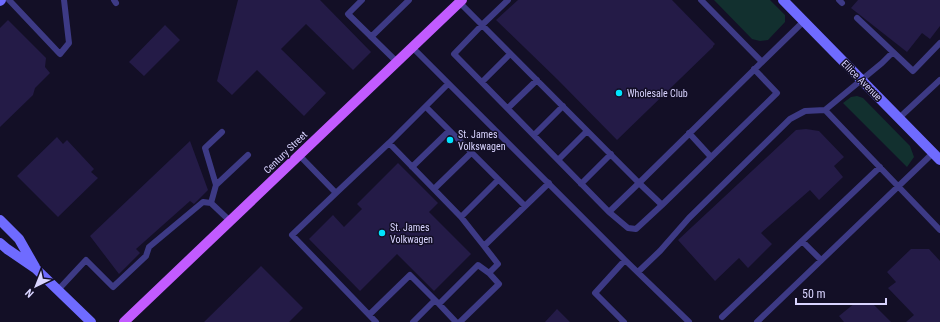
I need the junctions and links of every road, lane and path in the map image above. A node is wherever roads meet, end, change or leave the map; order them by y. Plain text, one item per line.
1 (9, 0) edge
2 (64, 0) edge
3 (362, 0) edge
4 (409, 0) edge
5 (508, 0) edge
6 (701, 0) edge
7 (783, 0) edge
8 (460, 1) edge
9 (857, 18) dead end
10 (804, 21) junction
11 (482, 25) junction
12 (371, 37) junction
13 (940, 43) edge
14 (412, 47) junction
15 (893, 52) junction
16 (510, 54) junction
17 (397, 62) junction
18 (762, 62) junction
19 (754, 69) junction
20 (537, 80) junction
21 (861, 80) junction
22 (940, 80) edge
23 (482, 82) junction
24 (448, 84) junction
25 (563, 106) junction
26 (426, 107) junction
27 (508, 108) junction
28 (825, 110) junction
29 (899, 118) junction
30 (449, 131) junction
31 (587, 131) junction
32 (222, 132) dead end
33 (689, 134) junction
34 (534, 135) junction
35 (389, 143) junction
36 (471, 153) junction
37 (611, 154) junction
38 (248, 155) dead end
39 (299, 155) junction
40 (937, 156) edge
41 (711, 157) junction
42 (558, 160) junction
43 (412, 167) junction
44 (880, 167) junction
45 (498, 180) junction
46 (639, 182) junction
47 (549, 183) junction
48 (581, 184) junction
49 (216, 185) junction
50 (899, 186) junction
51 (434, 190) junction
52 (336, 193) junction
53 (211, 203) junction
54 (662, 205) junction
55 (525, 206) junction
56 (609, 212) junction
57 (461, 217) junction
58 (0, 220) edge
59 (230, 221) junction
60 (940, 230) edge
61 (802, 241) junction
62 (0, 243) edge
63 (484, 246) junction
64 (625, 260) junction
65 (821, 260) junction
66 (36, 268) junction
67 (638, 272) junction
68 (489, 273) junction
69 (58, 290) junction
70 (437, 302) junction
71 (369, 315) junction
72 (722, 317) dead end
73 (90, 322) edge
74 (124, 322) edge
75 (376, 322) edge
76 (412, 322) edge
77 (456, 322) edge
78 (460, 322) edge
79 (624, 322) edge
80 (689, 322) edge
81 (757, 322) edge

1 - 2 lane
3 - 12 lane
4 - 12 lane
5 - 11 lane
6 - 18 lane
7 - 10 main road, Ellice Avenue
8 - 11 lane
8 - 14 main road, Century Street
9 - 15 lane
10 - 18 lane
10 - 21 main road, Ellice Avenue
11 - 16 lane
11 - 23 lane
12 - 17 lane
13 - 15 lane
14 - 17 main road, Century Street
14 - 24 lane
15 - 21 lane
16 - 20 lane
16 - 23 lane
17 - 39 main road, Century Street
18 - 19 lane
19 - 33 lane
19 - 41 lane
20 - 25 lane
20 - 27 lane
21 - 28 lane
21 - 29 main road, Ellice Avenue
22 - 29 lane
23 - 27 lane
24 - 26 lane
24 - 47 lane
25 - 31 lane
25 - 34 lane
26 - 30 lane
26 - 35 lane
27 - 34 lane
28 - 44 lane
28 - 67 lane
29 - 40 main road, Ellice Avenue
30 - 36 lane
30 - 43 lane
31 - 37 lane
31 - 42 lane
32 - 49 lane
33 - 41 lane
33 - 46 lane
34 - 42 lane
35 - 43 lane
35 - 52 lane
36 - 45 lane
36 - 51 lane
37 - 46 lane
37 - 48 lane
38 - 49 lane
39 - 52 lane
39 - 59 main road, Century Street
40 - 50 lane
41 - 54 lane
42 - 48 lane
43 - 51 lane
44 - 50 lane
44 - 61 lane
45 - 55 lane
45 - 57 lane
46 - 54 lane
46 - 56 lane
47 - 55 lane
47 - 64 lane
48 - 56 lane
49 - 53 lane
50 - 60 lane
50 - 65 lane
51 - 57 lane
52 - 71 lane
53 - 59 lane
53 - 69 lane
54 - 56 lane
55 - 63 lane
57 - 63 lane
58 - 66 main road
59 - 74 main road, Century Street
61 - 65 lane
61 - 72 lane
62 - 66 main road
63 - 68 lane
64 - 67 lane
64 - 79 lane
65 - 81 lane
66 - 69 main road
67 - 80 lane
68 - 70 lane
68 - 78 lane
69 - 73 main road
70 - 71 lane
70 - 76 lane
70 - 77 lane
71 - 75 lane

